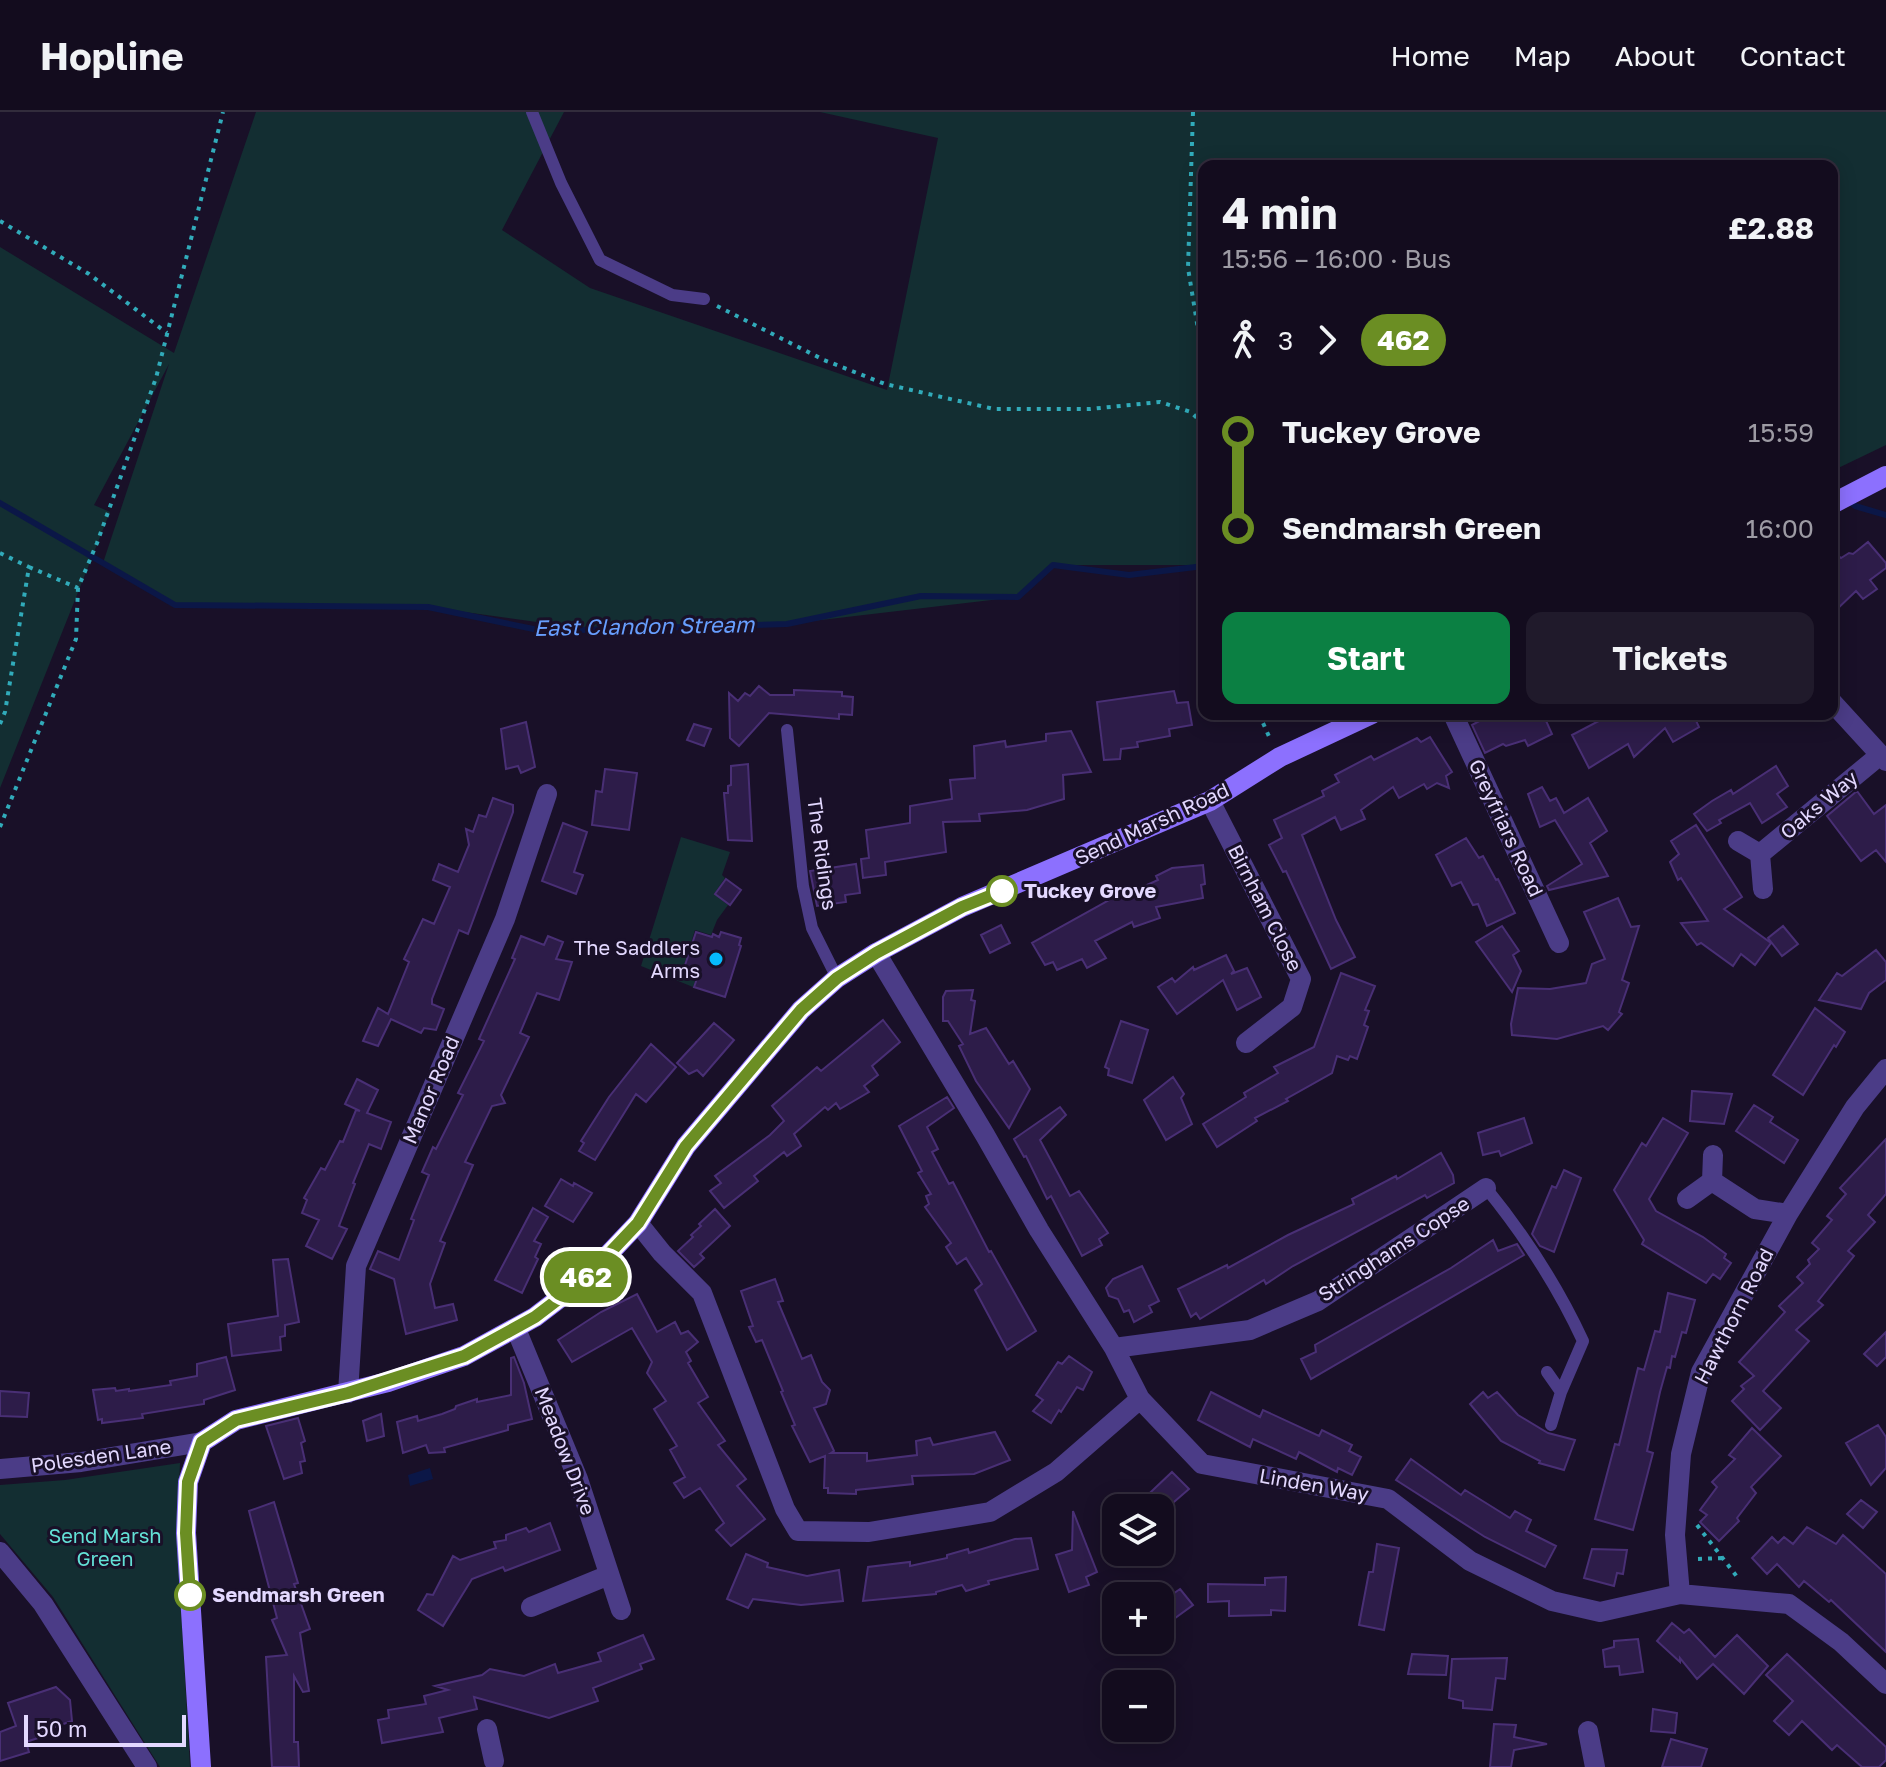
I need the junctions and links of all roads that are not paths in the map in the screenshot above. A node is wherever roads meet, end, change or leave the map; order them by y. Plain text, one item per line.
1 (532, 112) edge
2 (704, 299) road end
3 (1886, 476) edge
4 (1838, 501) edge
5 (1838, 709) edge
6 (1359, 720) edge
7 (1456, 720) edge
8 (787, 730) dead end
9 (1882, 758) edge
10 (547, 794) dead end
11 (1210, 801) junction
12 (1738, 841) dead end
13 (1760, 854) junction
14 (1763, 889) dead end
15 (1559, 943) dead end
16 (876, 953) junction
17 (837, 978) junction
18 (1246, 1043) dead end
19 (1886, 1069) edge
20 (1713, 1155) dead end
21 (1712, 1181) junction
22 (1486, 1188) joint
23 (1687, 1199) dead end
24 (1788, 1214) junction
25 (638, 1223) junction
26 (516, 1329) junction
27 (1114, 1348) junction
28 (1547, 1372) dead end
29 (1561, 1392) junction
30 (348, 1393) junction
31 (1140, 1399) junction
32 (1551, 1425) dead end
33 (202, 1442) junction
34 (0, 1469) edge
35 (0, 1552) edge
36 (609, 1575) junction
37 (1680, 1594) junction
38 (531, 1607) dead end
39 (621, 1610) dead end
40 (1886, 1684) edge
41 (487, 1729) dead end
42 (1588, 1731) dead end
43 (491, 1762) edge
44 (147, 1767) edge
45 (201, 1767) edge
46 (1595, 1767) edge

1 - 2 lane
3 - 4 main road
5 - 9 street
6 - 11 main road, Send Marsh Road
7 - 15 street, Greyfriars Road
8 - 17 lane, The Ridings
9 - 13 street, Oaks Way
10 - 30 street, Manor Road
11 - 16 main road, Send Marsh Road
11 - 18 street, Birnham Close
12 - 13 street
13 - 14 street
16 - 17 main road, Send Marsh Road
16 - 27 street
17 - 25 main road, Send Marsh Road
19 - 24 street, Hawthorn Road
20 - 21 street
21 - 23 street
21 - 24 street
22 - 27 street, Stringhams Copse
22 - 29 lane
24 - 37 street, Hawthorn Road
25 - 26 main road, Send Marsh Road
25 - 31 street
26 - 30 main road, Send Marsh Road
26 - 36 street, Meadow Drive
27 - 31 street
28 - 29 lane
29 - 32 lane
30 - 33 main road, Send Marsh Road
31 - 37 street, Linden Way
33 - 34 street, Polesden Lane
33 - 45 main road
35 - 44 street
36 - 38 street
36 - 39 street, Meadow Drive
37 - 40 street, Linden Way
41 - 43 street
42 - 46 street

